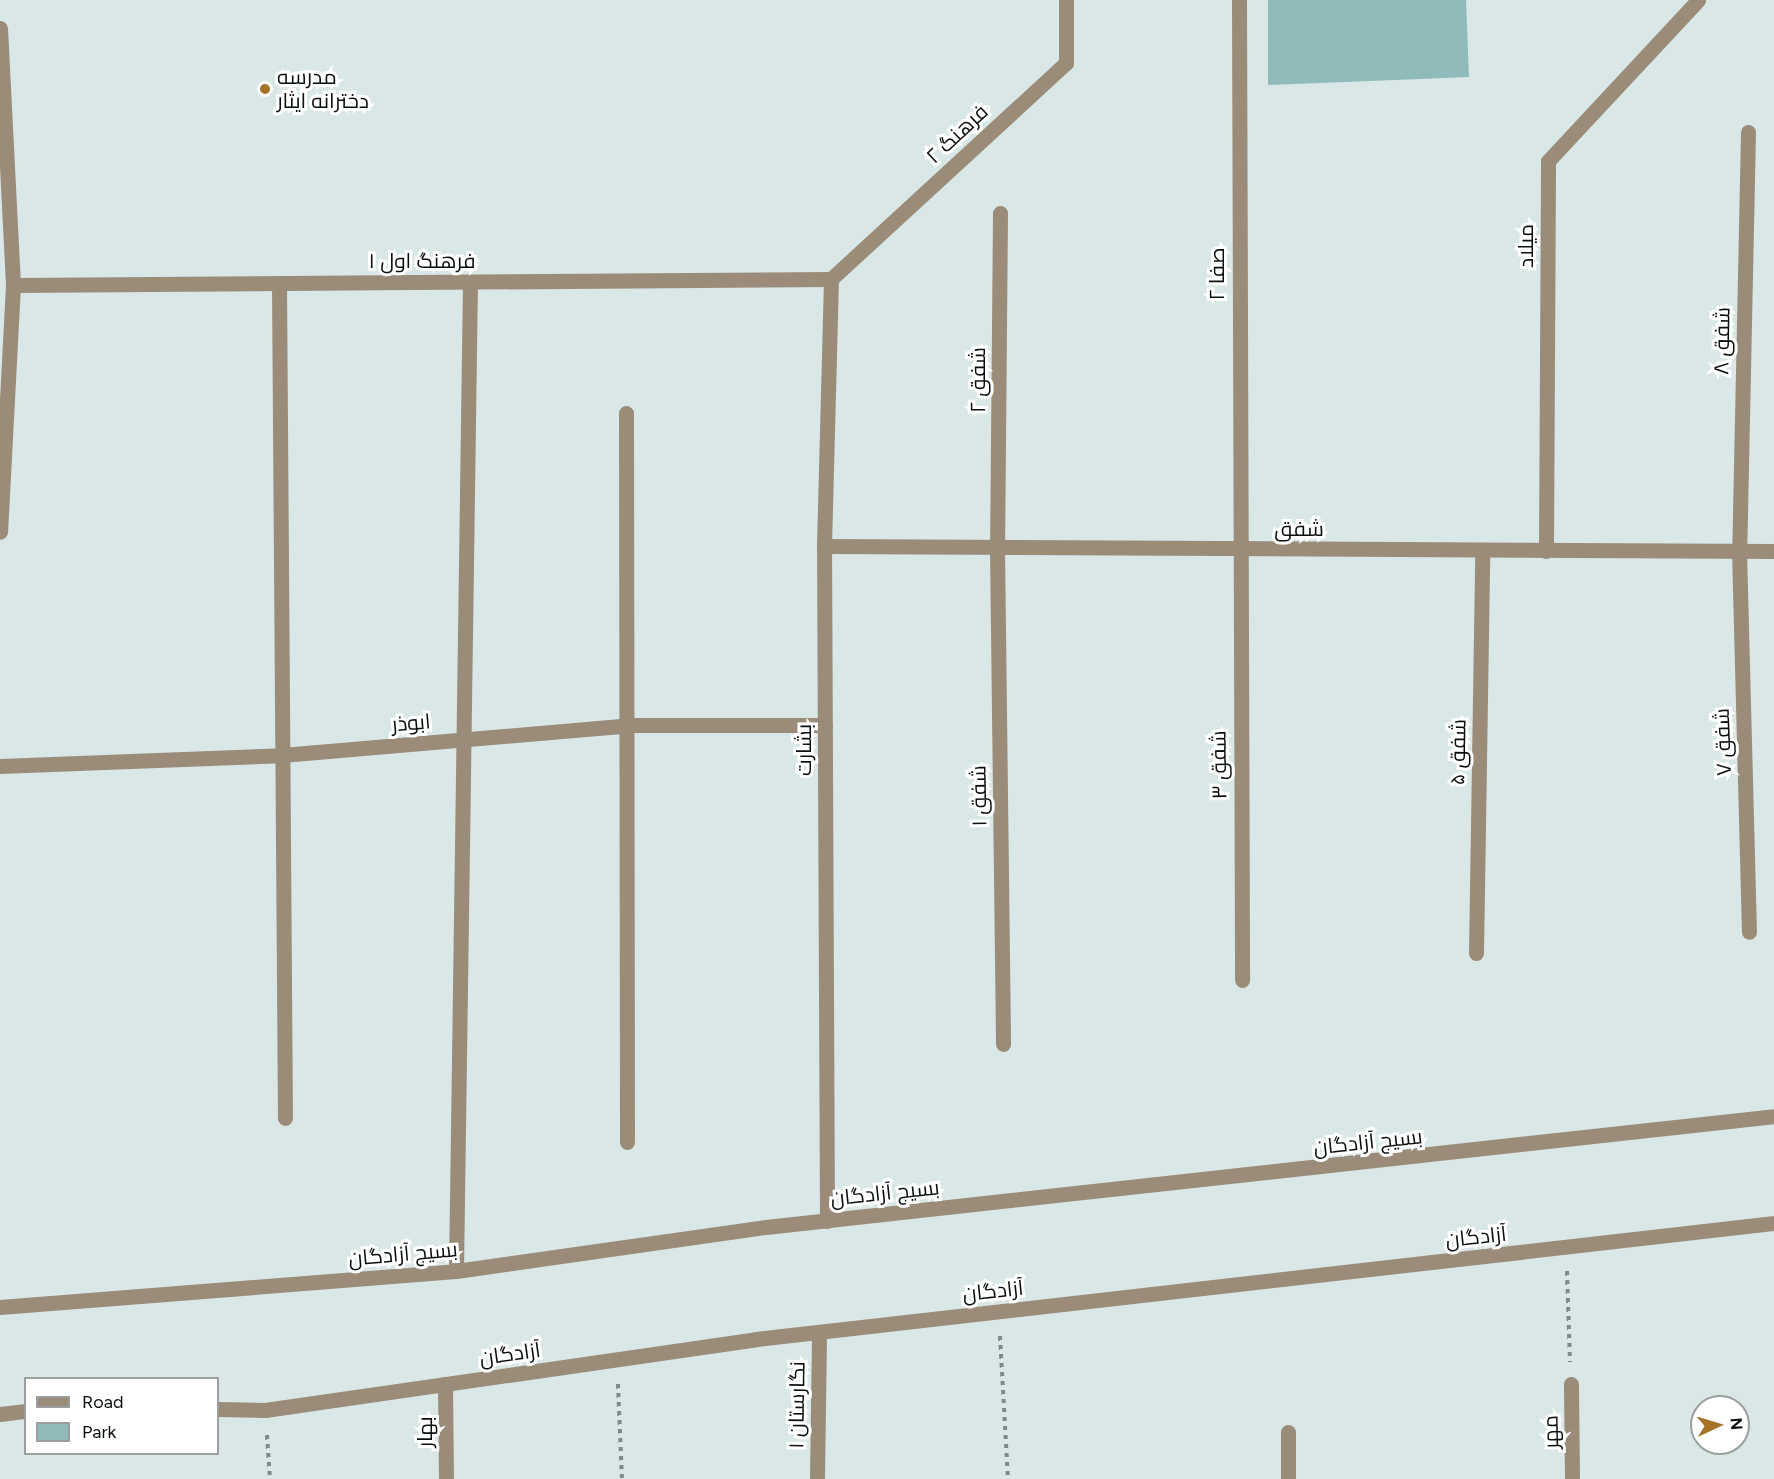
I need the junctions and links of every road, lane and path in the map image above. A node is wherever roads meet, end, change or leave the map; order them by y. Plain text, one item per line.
1 (1066, 0) edge
2 (1239, 0) edge
3 (1698, 0) edge
4 (0, 28) edge
5 (1748, 132) dead end
6 (1000, 213) dead end
7 (831, 279) junction
8 (470, 282) junction
9 (279, 283) junction
10 (13, 285) junction
11 (626, 413) dead end
12 (0, 532) edge
13 (824, 546) junction
14 (997, 548) junction
15 (1238, 549) junction
16 (1482, 551) junction
17 (1546, 551) junction
18 (1738, 551) junction
19 (1774, 551) edge
20 (630, 725) junction
21 (825, 725) junction
22 (463, 739) junction
23 (282, 755) junction
24 (0, 766) edge
25 (1749, 932) dead end
26 (1476, 953) dead end
27 (1242, 980) dead end
28 (1003, 1044) dead end
29 (1774, 1116) edge
30 (285, 1118) dead end
31 (627, 1142) dead end
32 (827, 1221) junction
33 (1774, 1223) edge
34 (1566, 1248) junction
35 (456, 1271) junction
36 (0, 1307) edge
37 (998, 1312) junction
38 (819, 1332) junction
39 (617, 1359) junction
40 (445, 1384) junction
41 (1571, 1384) joint
42 (219, 1408) edge
43 (266, 1410) junction
44 (24, 1412) edge
45 (0, 1414) edge
46 (1288, 1432) dead end
47 (270, 1479) edge
48 (446, 1479) edge
49 (622, 1479) edge
50 (817, 1479) edge
51 (1008, 1479) edge
52 (1288, 1479) edge
53 (1572, 1479) edge

1 - 7 street, فرهنگ ۲
2 - 15 street, صفا ۲
3 - 17 street, میلاد
4 - 10 street
5 - 18 street, شفق ۸
6 - 14 street, شفق ۲
7 - 8 street, فرهنگ اول ۱
7 - 13 street, بشارت
8 - 9 street, فرهنگ اول ۱
8 - 22 street
9 - 10 street, فرهنگ اول ۱
9 - 23 street
10 - 12 street
11 - 20 street
13 - 14 street, شفق
13 - 21 street, بشارت
14 - 15 street, شفق
14 - 28 street, شفق ۱
15 - 16 street, شفق
15 - 27 street, شفق ۳
16 - 17 street, شفق
16 - 26 street, شفق ۵
17 - 18 street, شفق
18 - 19 street, شفق
18 - 25 street, شفق ۷
20 - 21 street, ابوذر
20 - 22 street, ابوذر
20 - 31 street
21 - 32 street, بشارت
22 - 23 street, ابوذر
22 - 35 street
23 - 24 street, ابوذر
23 - 30 street
29 - 32 street, بسیج آزادگان
32 - 35 street, بسیج آزادگان
33 - 34 street, آزادگان
34 - 37 street, آزادگان
34 - 41 path
35 - 36 street, بسیج آزادگان
37 - 38 street, آزادگان
37 - 51 path
38 - 39 street, آزادگان
38 - 50 street, نگارستان ۱
39 - 40 street, آزادگان
39 - 49 path
40 - 43 street, آزادگان
40 - 48 street, بهار
41 - 53 street, مهر
42 - 43 street, آزادگان
43 - 47 path
44 - 45 street
46 - 52 street

